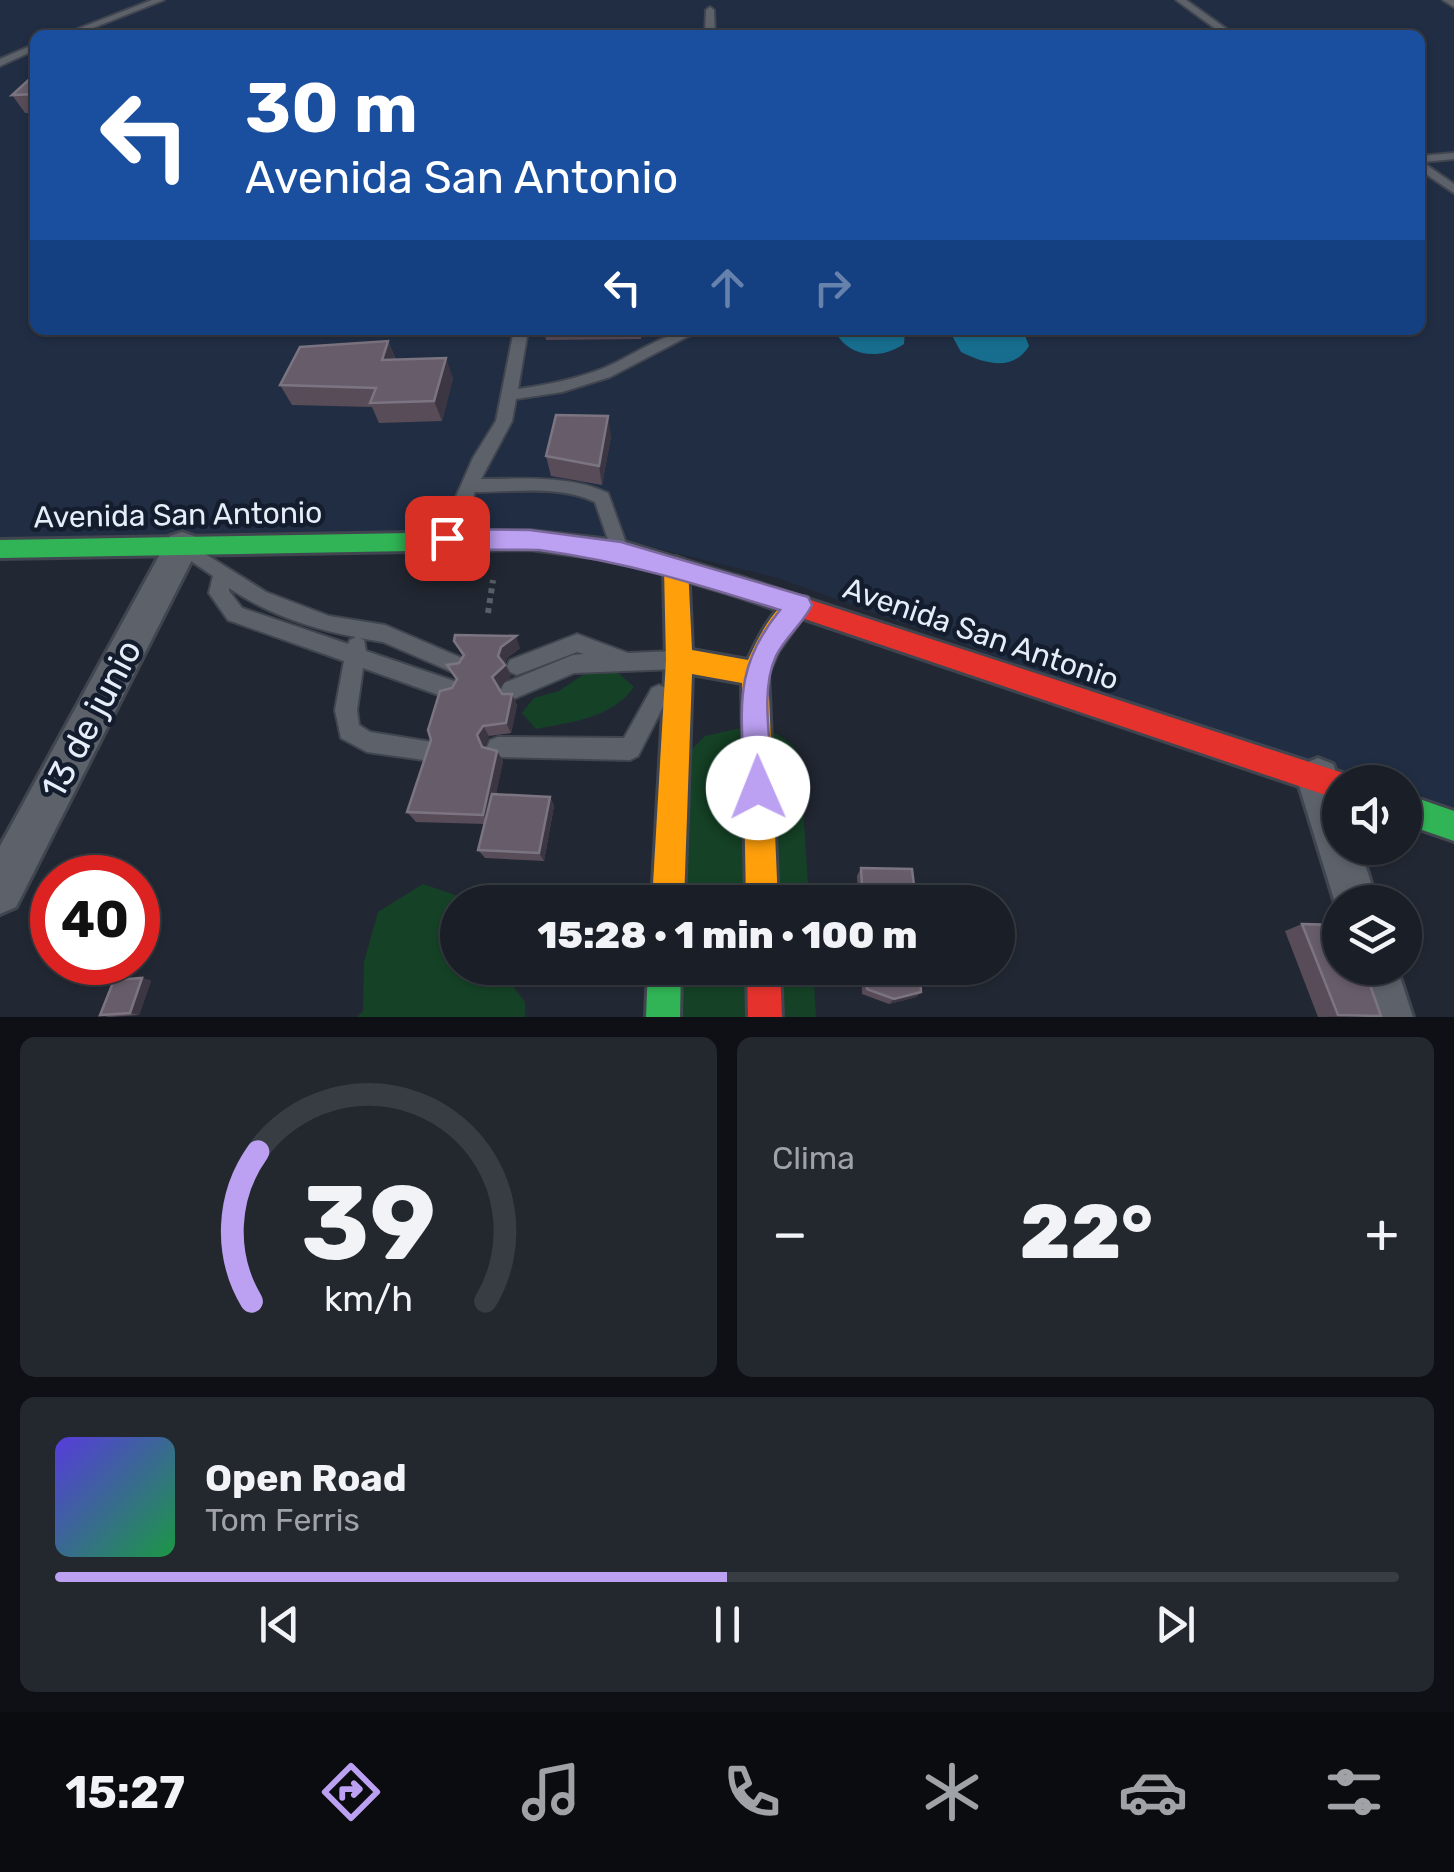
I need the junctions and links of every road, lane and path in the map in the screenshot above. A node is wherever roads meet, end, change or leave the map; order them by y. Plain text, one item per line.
1 (160, 0) edge
2 (1180, 0) edge
3 (1447, 0) edge
4 (1454, 4) edge
5 (710, 10) dead end
6 (80, 30) edge
7 (710, 30) edge
8 (1223, 30) edge
9 (30, 50) edge
10 (0, 64) edge
11 (1454, 156) edge
12 (1425, 161) edge
13 (1425, 166) edge
14 (1454, 188) edge
15 (520, 335) edge
16 (684, 335) edge
17 (509, 395) junction
18 (470, 485) junction
19 (447, 538) junction
20 (182, 546) junction
21 (0, 549) edge
22 (621, 552) junction
23 (676, 567) junction
24 (222, 576) junction
25 (493, 580) dead end
26 (800, 605) junction
27 (488, 613) dead end
28 (358, 631) junction
29 (356, 655) junction
30 (679, 660) junction
31 (634, 662) junction
32 (457, 665) edge
33 (517, 666) dead end
34 (756, 673) junction
35 (450, 689) edge
36 (511, 690) edge
37 (498, 746) dead end
38 (424, 749) edge
39 (1322, 781) edge
40 (1422, 815) edge
41 (1454, 826) edge
42 (669, 885) edge
43 (762, 885) edge
44 (0, 891) edge
45 (664, 985) edge
46 (764, 985) edge
47 (1378, 985) edge
48 (663, 1017) edge
49 (765, 1017) edge
50 (1388, 1017) edge

1 - 6 lane
2 - 8 lane
3 - 4 lane
5 - 7 lane
9 - 10 lane
11 - 12 lane
13 - 14 lane
15 - 17 lane
16 - 17 lane
17 - 18 lane
18 - 19 lane
18 - 22 lane
19 - 20 main road, Avenida San Antonio
19 - 22 main road, Avenida San Antonio
20 - 21 main road, Avenida San Antonio
20 - 24 lane
20 - 44 street, 13 de junio
22 - 23 main road, Avenida San Antonio
23 - 26 main road, Avenida San Antonio
23 - 30 main road
24 - 28 lane
24 - 29 lane
25 - 27 path
26 - 34 main road
26 - 39 main road, Avenida San Antonio
28 - 29 lane
28 - 32 lane
29 - 35 lane
29 - 38 lane
30 - 31 lane
30 - 34 main road
30 - 37 lane
30 - 42 main road
31 - 33 lane
31 - 36 lane
34 - 43 main road
40 - 41 main road
45 - 48 main road
46 - 49 main road
47 - 50 street

